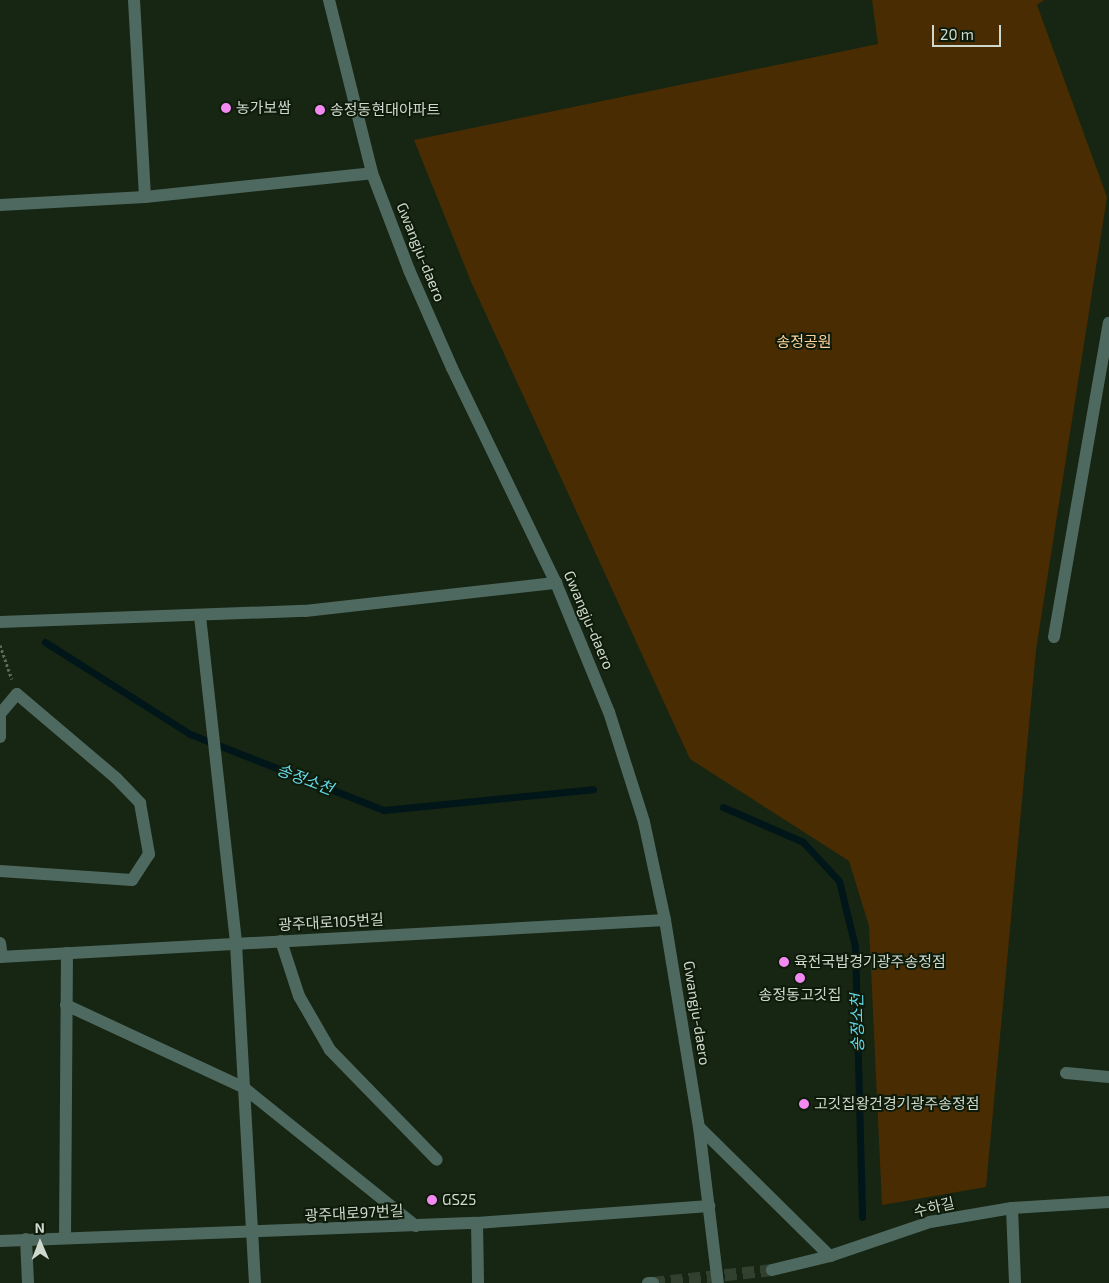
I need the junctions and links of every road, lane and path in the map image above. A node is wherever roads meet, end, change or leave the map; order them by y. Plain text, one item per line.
1 (134, 0) edge
2 (329, 0) edge
3 (372, 173) junction
4 (145, 196) junction
5 (0, 205) edge
6 (1109, 322) edge
7 (556, 583) junction
8 (200, 616) junction
9 (0, 622) edge
10 (1054, 637) dead end
11 (0, 645) edge
12 (17, 694) junction
13 (0, 737) edge
14 (0, 871) edge
15 (665, 920) junction
16 (281, 941) junction
17 (0, 943) edge
18 (236, 944) junction
19 (67, 953) junction
20 (1, 957) edge
21 (66, 1006) junction
22 (1066, 1073) dead end
23 (1109, 1077) edge
24 (244, 1087) junction
25 (699, 1127) junction
26 (437, 1160) dead end
27 (1109, 1202) edge
28 (710, 1206) junction
29 (1012, 1208) junction
30 (477, 1223) junction
31 (416, 1226) junction
32 (251, 1234) junction
33 (65, 1238) junction
34 (26, 1239) junction
35 (0, 1241) edge
36 (830, 1256) junction
37 (772, 1270) tunnel mouth
38 (28, 1283) edge
39 (255, 1283) edge
40 (478, 1283) edge
41 (648, 1283) edge
42 (653, 1283) edge
43 (718, 1283) edge
44 (1015, 1283) edge

1 - 4 street
2 - 3 street, Gwangju-daero
3 - 4 street
3 - 7 street, Gwangju-daero
4 - 5 street
6 - 10 street
7 - 8 street
7 - 15 street, Gwangju-daero
8 - 9 street
8 - 18 street
11 - 12 path
12 - 13 street
12 - 14 street
15 - 16 street, 광주대로105번길
15 - 25 street, Gwangju-daero
16 - 18 street, 광주대로105번길
16 - 26 street
17 - 20 street
18 - 19 street, 광주대로105번길
18 - 24 street
19 - 20 street, 광주대로105번길
19 - 21 street
21 - 24 street
21 - 33 street
22 - 23 street
24 - 31 street
24 - 32 street
25 - 28 street, Gwangju-daero
25 - 36 street
27 - 29 street, 수하길
28 - 30 street, 광주대로97번길
28 - 43 street, Gwangju-daero
29 - 36 street, 수하길
29 - 44 street
30 - 31 street, 광주대로97번길
30 - 40 street
31 - 32 street, 광주대로97번길
32 - 33 street, 광주대로97번길
32 - 39 street
33 - 34 street, 광주대로97번길
34 - 35 street, 광주대로97번길
34 - 38 street
36 - 37 street, 수하길
41 - 42 street

